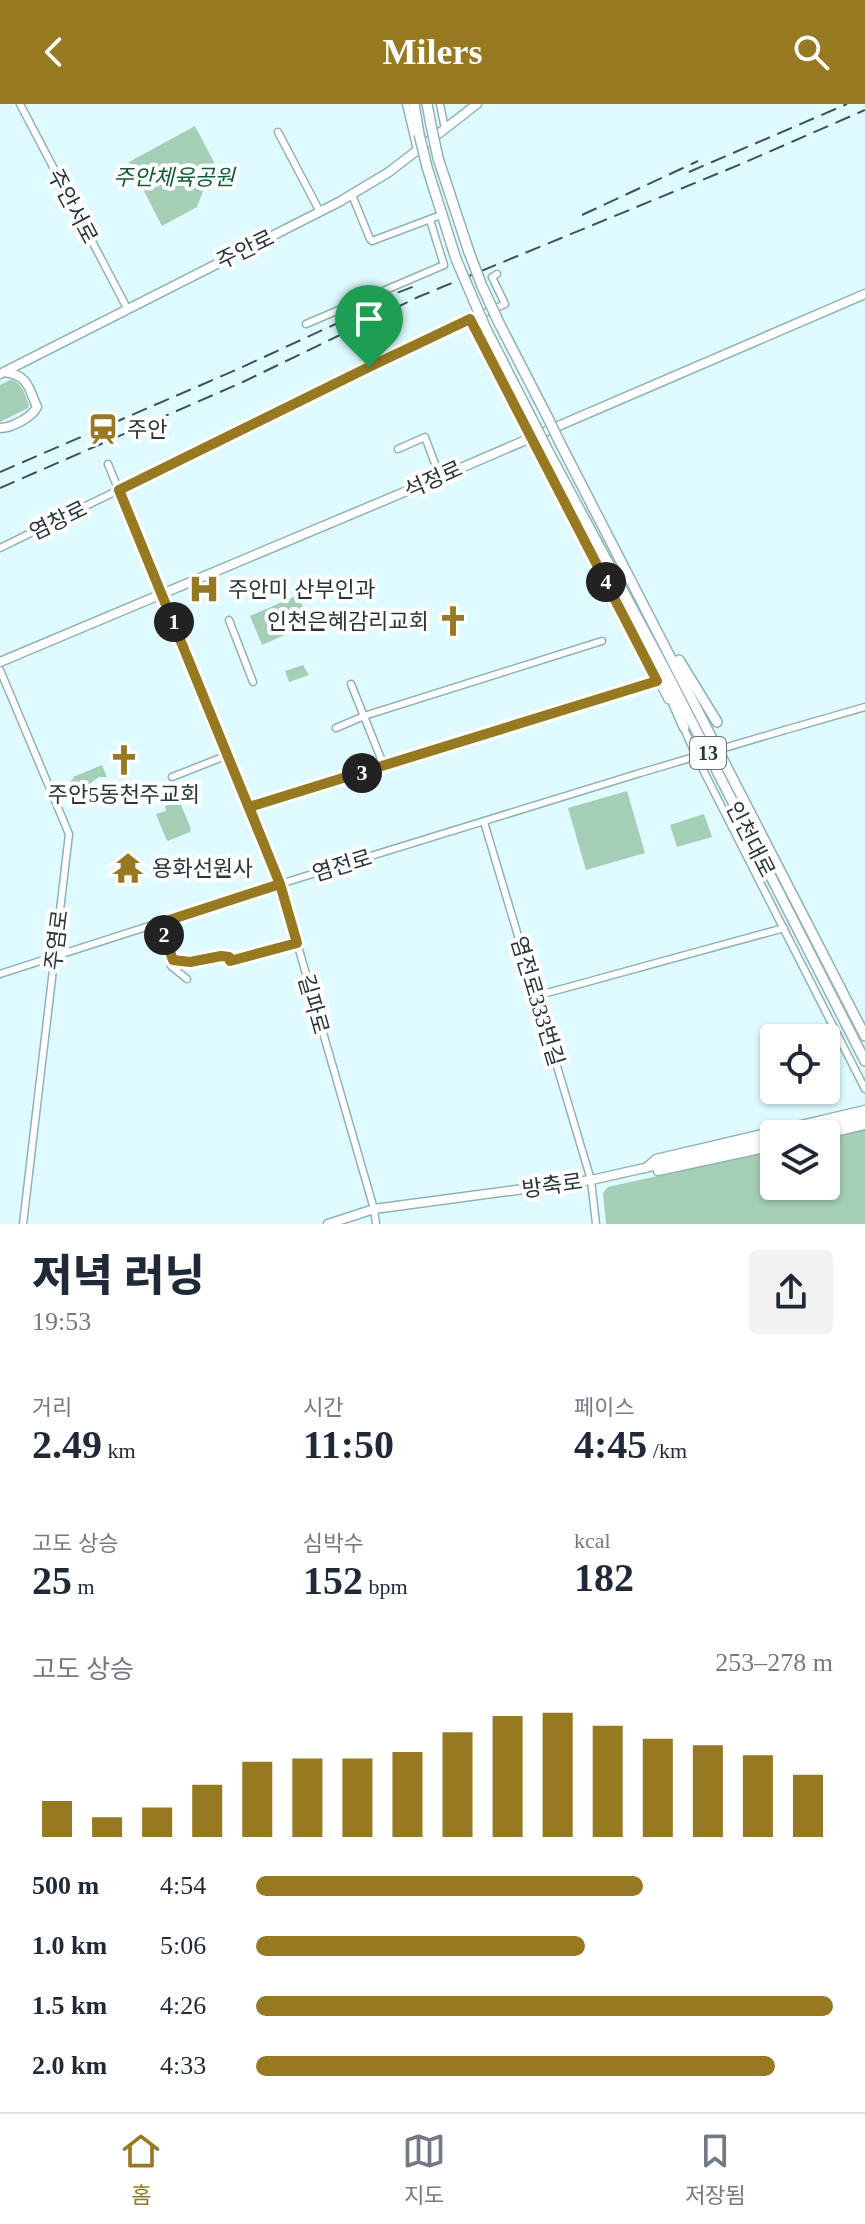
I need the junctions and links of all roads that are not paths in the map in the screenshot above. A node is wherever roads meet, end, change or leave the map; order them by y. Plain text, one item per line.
1 (20, 104) edge
2 (406, 104) edge
3 (414, 104) edge
4 (427, 104) edge
5 (440, 104) edge
6 (477, 104) edge
7 (445, 129) junction
8 (278, 132) dead end
9 (417, 150) junction
10 (352, 195) junction
11 (320, 212) junction
12 (441, 215) junction
13 (430, 220) junction
14 (497, 274) dead end
15 (865, 294) edge
16 (127, 308) junction
17 (470, 319) junction
18 (306, 324) dead end
19 (2, 373) edge
20 (0, 428) edge
21 (530, 437) junction
22 (398, 449) dead end
23 (108, 464) dead end
24 (440, 477) junction
25 (119, 490) junction
26 (0, 548) edge
27 (162, 594) junction
28 (647, 610) junction
29 (635, 614) junction
30 (229, 620) dead end
31 (602, 641) dead end
32 (0, 662) edge
33 (0, 670) edge
34 (657, 681) junction
35 (253, 682) dead end
36 (351, 684) dead end
37 (865, 707) edge
38 (364, 716) junction
39 (717, 722) dead end
40 (684, 727) junction
41 (336, 728) dead end
42 (228, 755) junction
43 (384, 766) junction
44 (172, 777) dead end
45 (249, 807) junction
46 (484, 822) junction
47 (280, 884) junction
48 (160, 923) junction
49 (784, 928) junction
50 (297, 943) junction
51 (54, 958) junction
52 (173, 960) junction
53 (0, 974) edge
54 (187, 979) dead end
55 (536, 996) junction
56 (865, 1036) edge
57 (865, 1061) edge
58 (865, 1089) edge
59 (865, 1110) edge
60 (865, 1117) edge
61 (840, 1123) edge
62 (865, 1125) edge
63 (840, 1131) edge
64 (760, 1142) edge
65 (760, 1149) edge
66 (645, 1168) junction
67 (591, 1180) junction
68 (374, 1209) junction
69 (23, 1224) edge
70 (328, 1224) edge
71 (376, 1224) edge
72 (596, 1224) edge

1 - 16 street, 주안서로
2 - 9 street
3 - 12 highway, 13, bridge
4 - 28 highway, 인천대로 / 13, bridge
5 - 7 street
6 - 7 main road, 주안로
7 - 9 main road, 주안로
8 - 11 street
9 - 10 main road, 주안로
10 - 11 main road, 주안로
10 - 13 street
11 - 16 main road, 주안로
12 - 13 street
12 - 29 highway, 인천대로 / 13, bridge
13 - 18 street
14 - 17 street, 염창로
15 - 21 main road, 석정로
16 - 19 main road, 주안로
17 - 21 street
17 - 25 street, 염창로
19 - 20 main road
21 - 24 main road, 석정로
21 - 34 street
22 - 24 street
23 - 25 street, 길파로
24 - 27 main road, 석정로
25 - 26 street, 염창로
25 - 27 street, 길파로
27 - 32 main road, 석정로
27 - 42 street, 길파로
28 - 39 highway
28 - 56 highway, 인천대로 / 13
29 - 40 highway
29 - 57 highway, 인천대로 / 13
30 - 35 street
31 - 38 street
33 - 51 street, 주염로
34 - 40 street
34 - 43 street
36 - 38 street
37 - 46 street, 염전로, bridge
38 - 41 street
38 - 43 street
40 - 49 street
42 - 44 street
42 - 45 street, 길파로
43 - 45 street
45 - 47 street, 길파로
46 - 47 street, 염전로
46 - 55 street, 염전로333번길
47 - 48 street, 염전로
47 - 50 street, 길파로
48 - 51 street, 염전로
48 - 52 street
49 - 55 street
49 - 58 street
50 - 52 street
50 - 68 street, 길파로
51 - 53 street, 염전로
51 - 69 street, 주염로
52 - 54 street
55 - 67 street, 염전로333번길
59 - 66 main road
60 - 61 main road
62 - 63 main road
64 - 66 main road, 방축로
65 - 66 main road
66 - 67 main road, 방축로
67 - 68 main road, 방축로
67 - 72 street, 염전로333번길
68 - 70 main road, 방축로
68 - 71 street, 길파로

